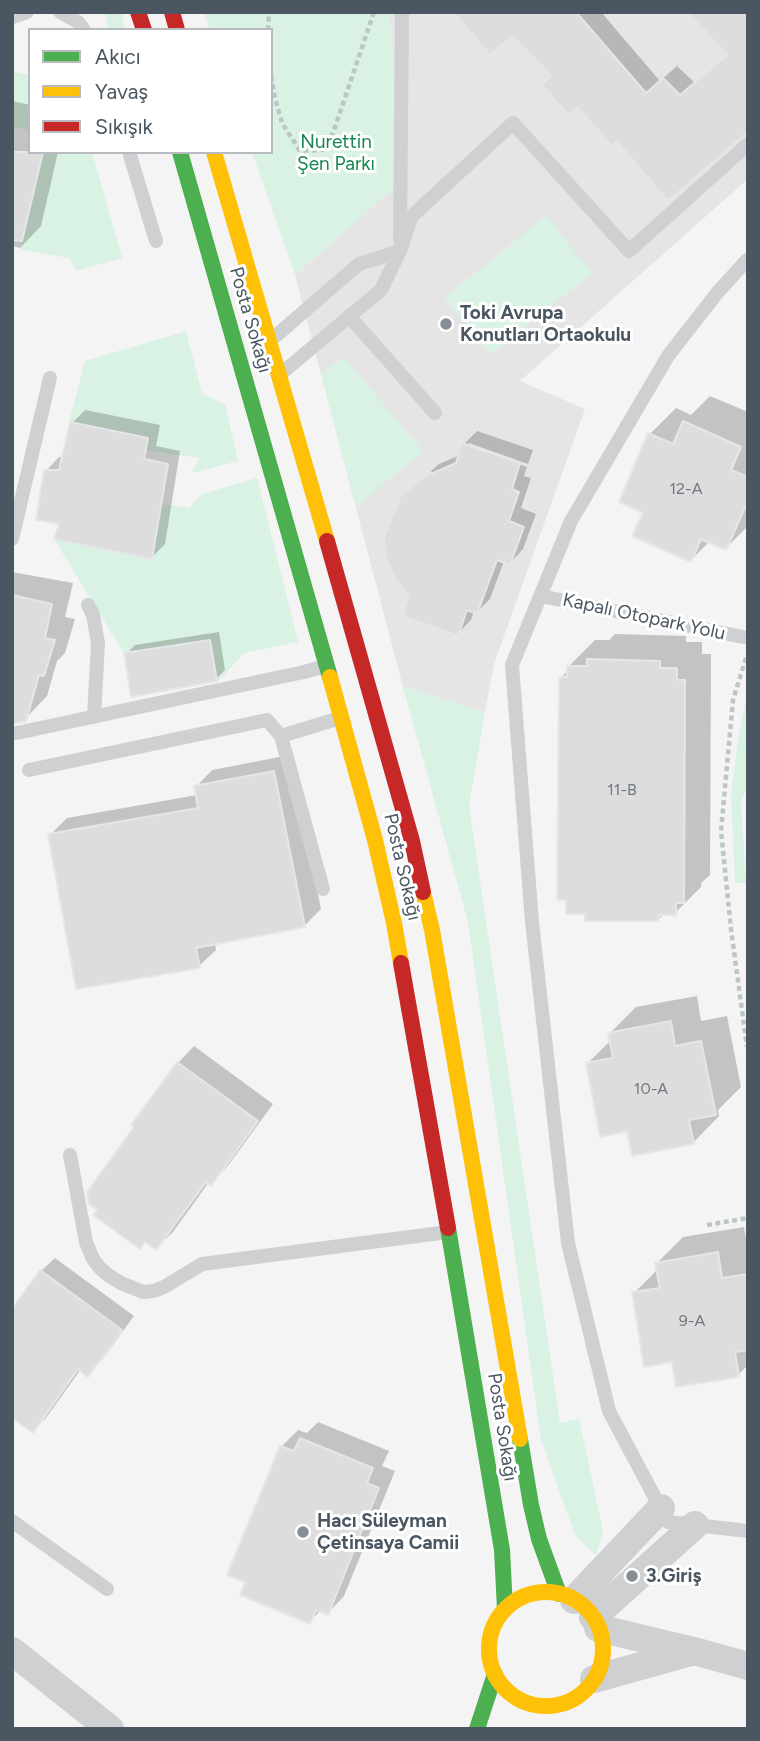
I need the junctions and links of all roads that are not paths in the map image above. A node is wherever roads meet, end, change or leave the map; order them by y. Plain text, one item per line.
1 (27, 12) edge
2 (60, 12) edge
3 (402, 12) edge
4 (12, 17) edge
5 (82, 28) edge
6 (748, 144) edge
7 (130, 154) edge
8 (181, 154) edge
9 (215, 154) edge
10 (156, 241) dead end
11 (400, 251) junction
12 (748, 260) edge
13 (349, 316) junction
14 (270, 341) junction
15 (280, 375) junction
16 (50, 378) dead end
17 (435, 413) dead end
18 (12, 539) edge
19 (541, 596) junction
20 (88, 605) dead end
21 (748, 638) edge
22 (326, 665) junction
23 (94, 717) junction
24 (341, 718) junction
25 (12, 734) edge
26 (281, 736) junction
27 (29, 770) dead end
28 (323, 889) dead end
29 (70, 1155) dead end
30 (449, 1232) junction
31 (660, 1508) junction
32 (12, 1521) edge
33 (695, 1525) junction
34 (748, 1531) edge
35 (107, 1589) dead end
36 (505, 1609) junction
37 (581, 1610) junction
38 (12, 1651) edge
39 (694, 1651) junction
40 (748, 1666) edge
41 (495, 1674) junction
42 (594, 1679) junction
43 (110, 1729) edge
44 (477, 1729) edge

1 - 4 lane
2 - 5 lane
3 - 11 lane
6 - 11 lane
7 - 10 lane
8 - 22 street, Posta Sokağı
9 - 14 street, Posta Sokağı
11 - 13 lane
11 - 14 lane
12 - 19 lane
13 - 15 lane
13 - 17 lane
14 - 15 street, Posta Sokağı
15 - 37 street, Posta Sokağı
16 - 18 lane
19 - 21 lane, Kapalı Otopark Yolu
19 - 31 lane
20 - 23 lane
22 - 23 lane
22 - 24 street, Posta Sokağı
23 - 25 lane
24 - 26 lane
24 - 30 street, Posta Sokağı
26 - 27 lane
26 - 28 lane
29 - 30 lane
30 - 36 street, Posta Sokağı
31 - 33 lane
31 - 37 street
32 - 35 lane
33 - 34 lane
33 - 37 street
36 - 37 street
36 - 41 street
37 - 39 street
37 - 42 street
38 - 43 street
39 - 40 street
39 - 42 street
41 - 42 street
41 - 44 street

